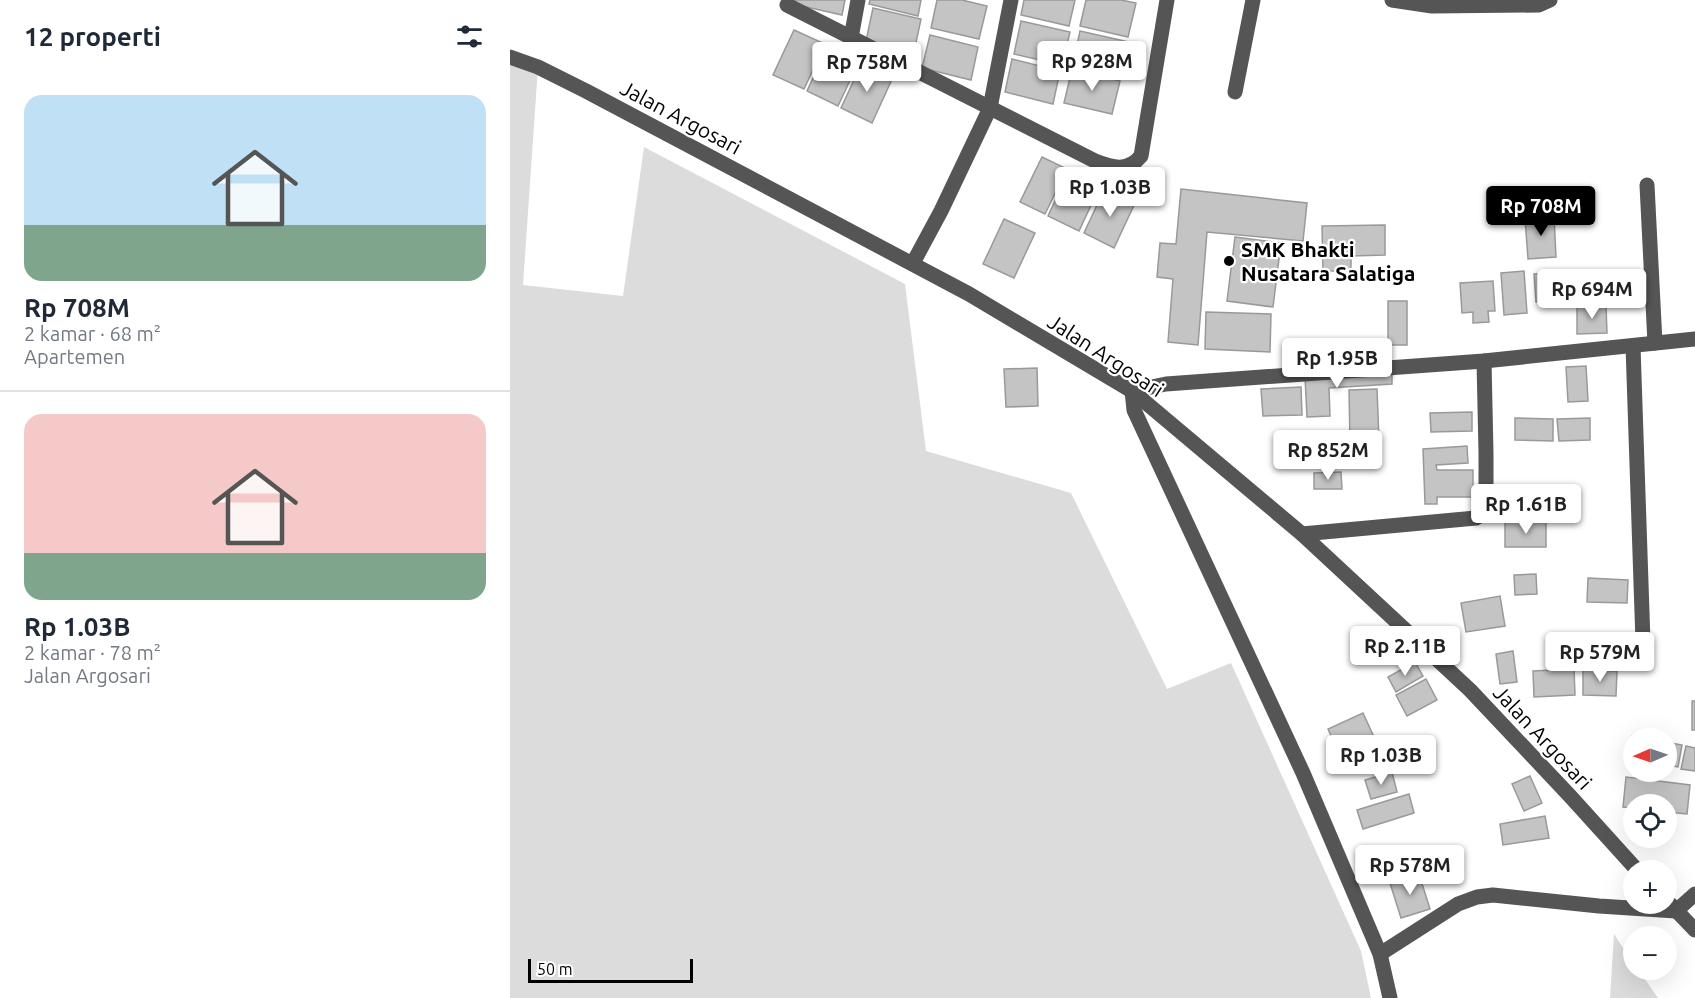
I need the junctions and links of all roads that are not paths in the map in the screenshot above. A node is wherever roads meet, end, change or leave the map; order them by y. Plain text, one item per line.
1 (858, 0) edge
2 (1011, 0) edge
3 (1167, 0) edge
4 (1253, 0) edge
5 (1392, 0) edge
6 (1550, 0) edge
7 (1433, 3) edge
8 (787, 5) dead end
9 (851, 38) junction
10 (510, 57) edge
11 (1235, 92) dead end
12 (990, 108) junction
13 (1647, 186) dead end
14 (913, 263) junction
15 (1695, 339) edge
16 (1655, 343) junction
17 (1633, 346) junction
18 (1484, 361) junction
19 (1132, 391) junction
20 (1302, 534) junction
21 (1643, 642) dead end
22 (1628, 860) edge
23 (1695, 894) edge
24 (1677, 903) edge
25 (1623, 906) edge
26 (1677, 912) edge
27 (1695, 930) edge
28 (1380, 954) junction
29 (1390, 998) edge

1 - 9 street
2 - 12 street
3 - 12 street
4 - 11 street
5 - 7 street
6 - 7 street
8 - 9 street
9 - 12 street
10 - 14 street, Jalan Argosari
12 - 14 street
13 - 16 street
14 - 19 street, Jalan Argosari
15 - 16 street
16 - 17 street
17 - 18 street
17 - 21 street
18 - 19 street
18 - 20 street
19 - 20 street, Jalan Argosari
19 - 28 street
20 - 22 street, Jalan Argosari
23 - 24 street
25 - 28 street
26 - 27 street
28 - 29 street

